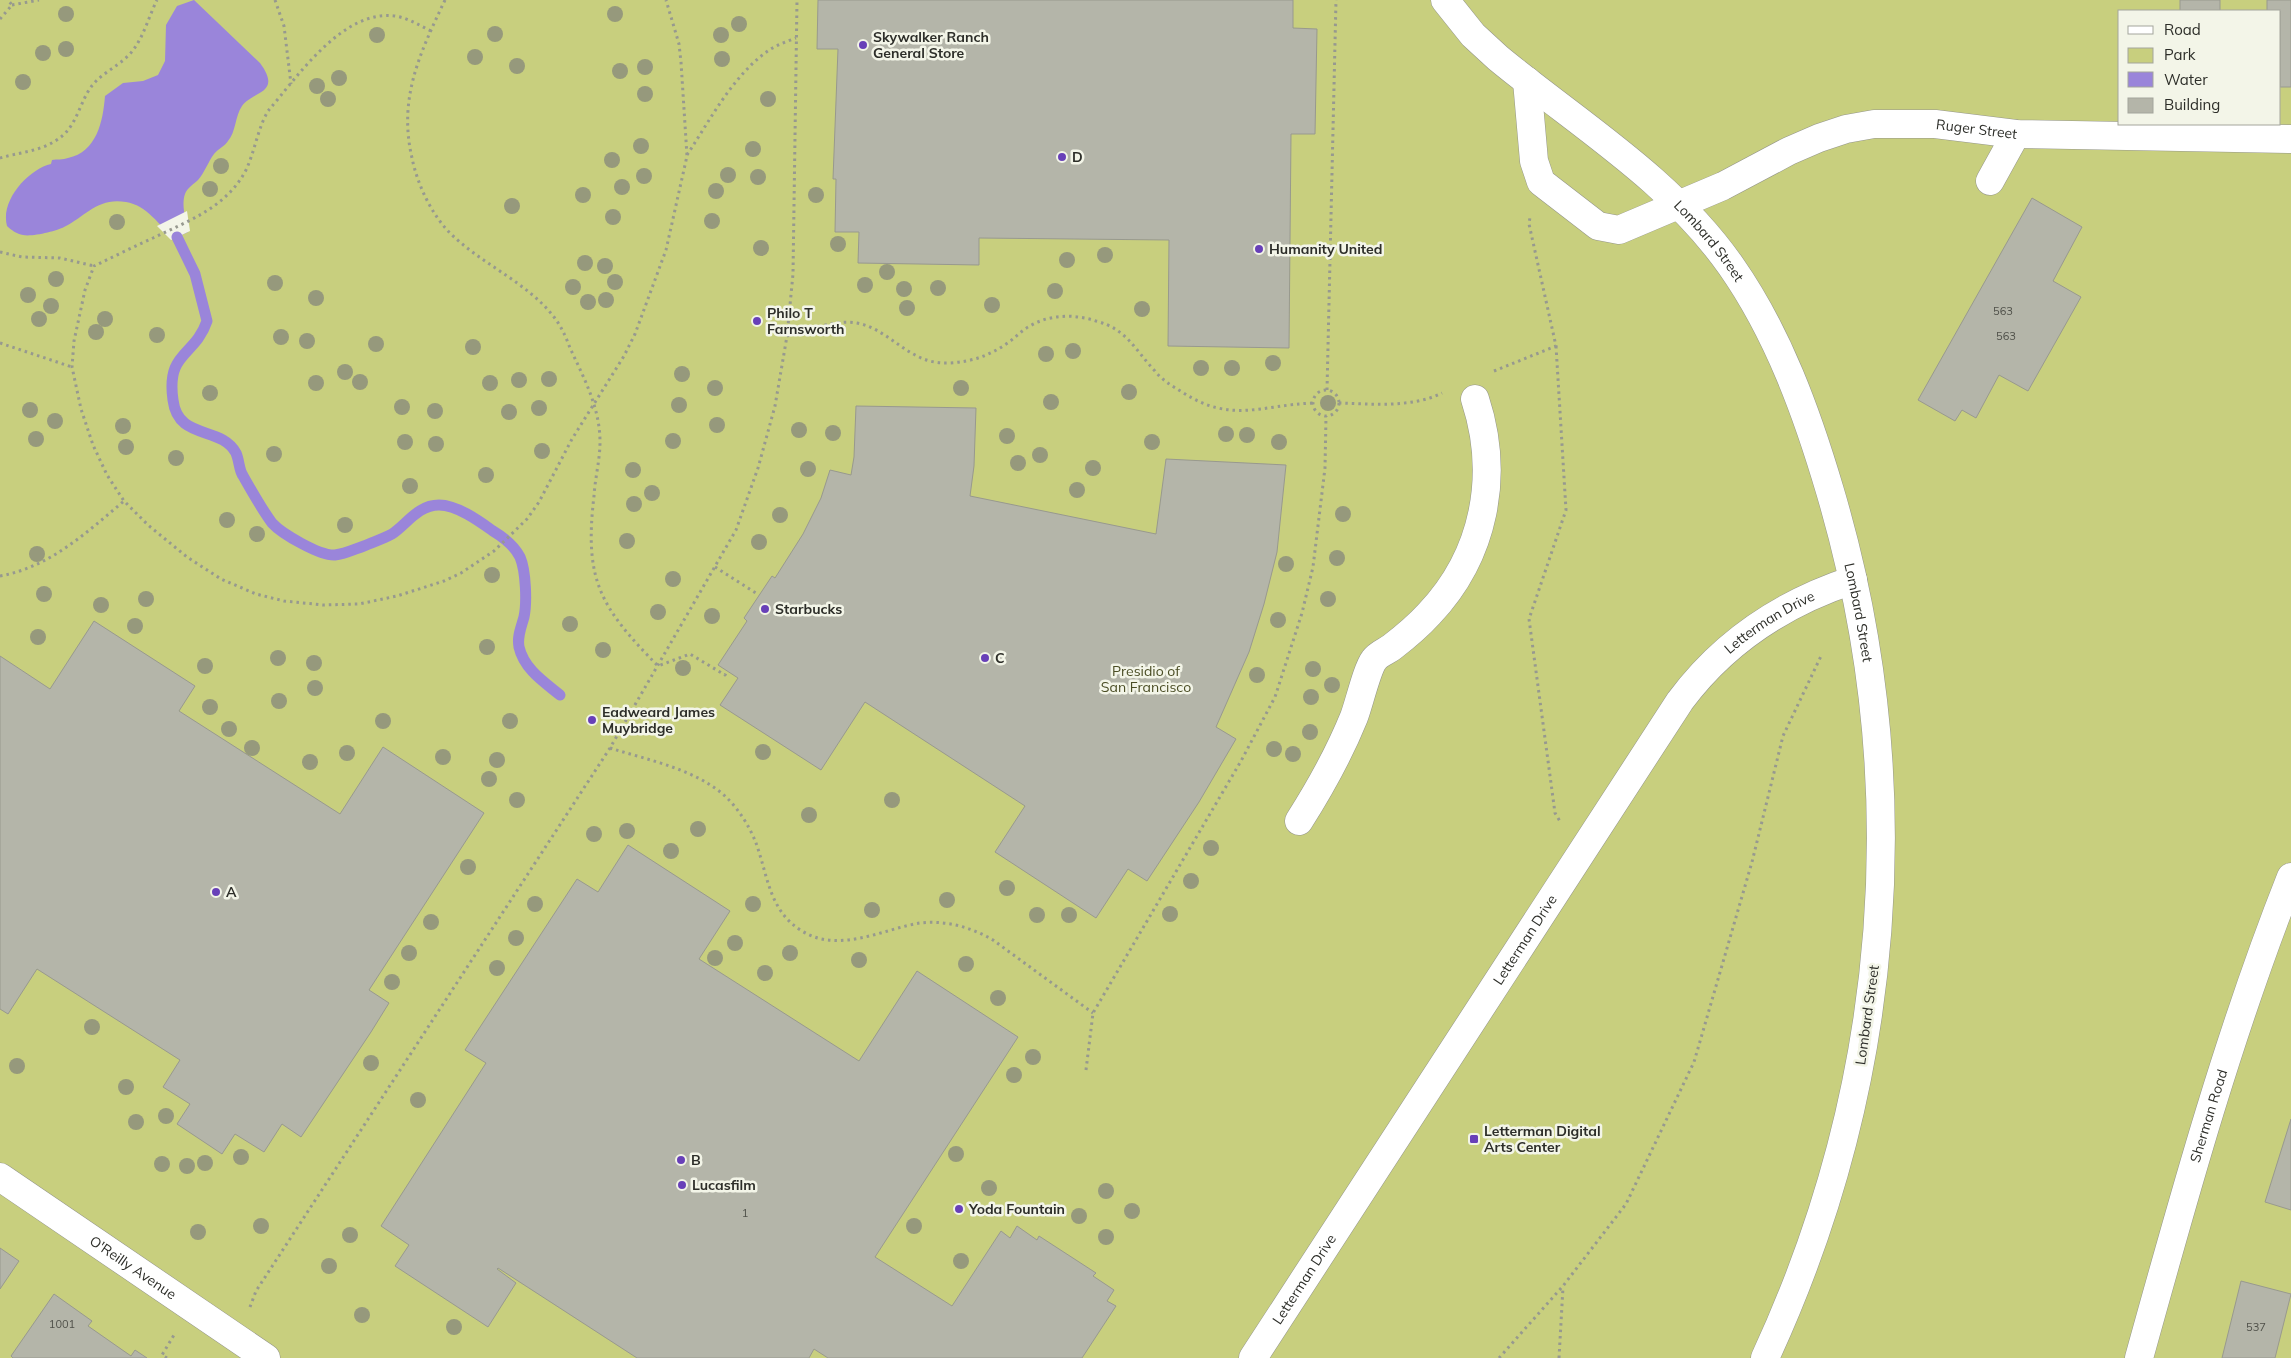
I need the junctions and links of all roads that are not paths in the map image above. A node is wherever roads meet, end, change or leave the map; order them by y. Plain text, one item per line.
1 (1445, 0) edge
2 (1527, 81) junction
3 (2016, 134) junction
4 (2291, 139) edge
5 (1990, 181) dead end
6 (1680, 205) junction
7 (1475, 399) dead end
8 (1853, 580) junction
9 (1299, 821) dead end
10 (2291, 877) edge
11 (0, 1177) edge
12 (266, 1358) edge
13 (1253, 1358) edge
14 (1764, 1358) edge
15 (2139, 1358) edge

1 - 2 street, Lombard Street
2 - 6 street, Lombard Street
2 - 6 street, Ruger Street
3 - 4 street, Ruger Street
3 - 5 street
3 - 6 street, Ruger Street
6 - 8 street, Lombard Street
7 - 9 street
8 - 13 street, Letterman Drive
8 - 14 street, Lombard Street
10 - 15 street, Sherman Road
11 - 12 street, O'Reilly Avenue

